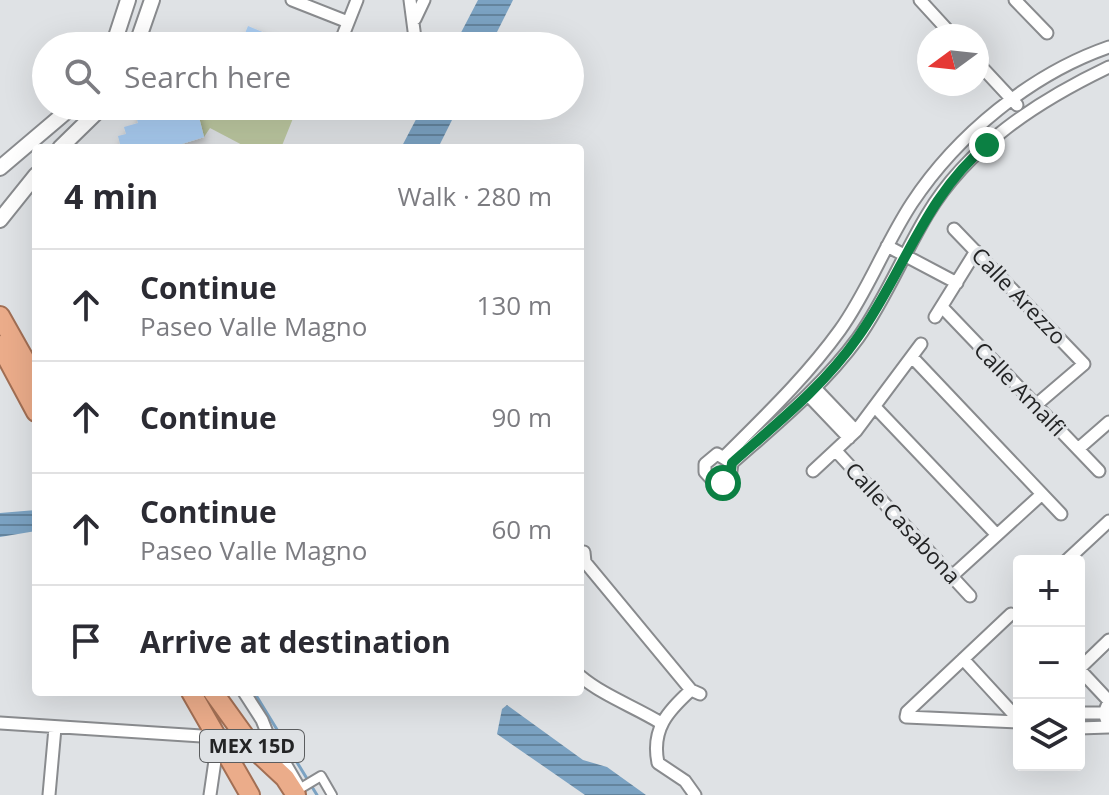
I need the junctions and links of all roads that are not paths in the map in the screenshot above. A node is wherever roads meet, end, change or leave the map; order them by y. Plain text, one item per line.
1 (128, 0) edge
2 (152, 0) edge
3 (292, 0) edge
4 (357, 0) edge
5 (410, 0) edge
6 (424, 0) edge
7 (920, 0) edge
8 (1015, 0) edge
9 (415, 20) junction
10 (348, 22) junction
11 (942, 24) edge
12 (118, 32) edge
13 (141, 32) edge
14 (344, 32) edge
15 (415, 32) edge
16 (1047, 33) dead end
17 (1109, 47) edge
18 (1109, 67) edge
19 (989, 75) edge
20 (1013, 100) junction
21 (1025, 114) junction
22 (59, 120) edge
23 (61, 120) edge
24 (89, 120) edge
25 (74, 136) junction
26 (65, 144) edge
27 (0, 168) edge
28 (32, 180) edge
29 (0, 220) edge
30 (954, 229) dead end
31 (887, 246) junction
32 (976, 251) junction
33 (904, 255) junction
34 (957, 283) junction
35 (0, 316) edge
36 (921, 344) dead end
37 (0, 345) edge
38 (913, 358) junction
39 (32, 373) edge
40 (811, 391) junction
41 (32, 405) edge
42 (1036, 405) junction
43 (875, 407) junction
44 (1109, 422) edge
45 (853, 434) junction
46 (1078, 449) junction
47 (836, 451) junction
48 (813, 471) dead end
49 (1099, 471) dead end
50 (1042, 494) junction
51 (1061, 514) dead end
52 (1109, 521) edge
53 (997, 535) junction
54 (1072, 555) edge
55 (584, 557) edge
56 (952, 576) junction
57 (970, 596) dead end
58 (1011, 614) dead end
59 (1109, 640) edge
60 (963, 659) junction
61 (1085, 663) edge
62 (1085, 677) edge
63 (584, 679) edge
64 (193, 696) edge
65 (216, 696) edge
66 (247, 696) edge
67 (1107, 705) edge
68 (1085, 713) edge
69 (1013, 714) edge
70 (262, 720) junction
71 (1013, 721) edge
72 (0, 723) edge
73 (661, 723) junction
74 (1109, 727) edge
75 (55, 728) junction
76 (1085, 728) edge
77 (218, 737) junction
78 (285, 778) junction
79 (300, 790) edge
80 (49, 795) edge
81 (210, 795) edge
82 (250, 795) edge
83 (332, 795) edge
84 (695, 795) edge

1 - 12 street
2 - 13 street
3 - 10 street
4 - 10 street
5 - 9 street
6 - 9 street
7 - 11 street
8 - 16 street
9 - 15 street
10 - 14 street
17 - 20 street
18 - 21 street
19 - 20 street
20 - 21 street
20 - 31 street
21 - 33 street
22 - 27 street
23 - 25 street
24 - 25 street
25 - 26 street
28 - 29 street
30 - 32 street, Calle Arezzo
31 - 33 street
31 - 40 street
32 - 34 street
32 - 42 street, Calle Arezzo
33 - 34 street
33 - 40 street
34 - 42 street, Calle Amalfi
35 - 39 highway
36 - 38 street
37 - 41 highway
38 - 43 street
38 - 50 street
40 - 45 street
42 - 46 street, Calle Amalfi
43 - 45 street
43 - 53 street
44 - 46 street
45 - 47 street
46 - 49 street, Calle Amalfi
47 - 48 street
47 - 56 street, Calle Casabona
50 - 51 street
50 - 53 street
52 - 54 street
53 - 56 street
55 - 73 street
56 - 57 street, Calle Casabona
58 - 60 street
59 - 61 street
60 - 69 street
60 - 71 street
62 - 67 street
63 - 73 street
64 - 77 highway, MEX 15D
65 - 78 highway, MEX 15D
66 - 70 street
67 - 68 street
67 - 74 street
70 - 78 street
70 - 79 street
72 - 75 street
73 - 84 street
74 - 76 street
75 - 77 street
75 - 80 street
77 - 81 street
77 - 82 highway, MEX 15D
78 - 79 highway, MEX 15D
79 - 83 street

